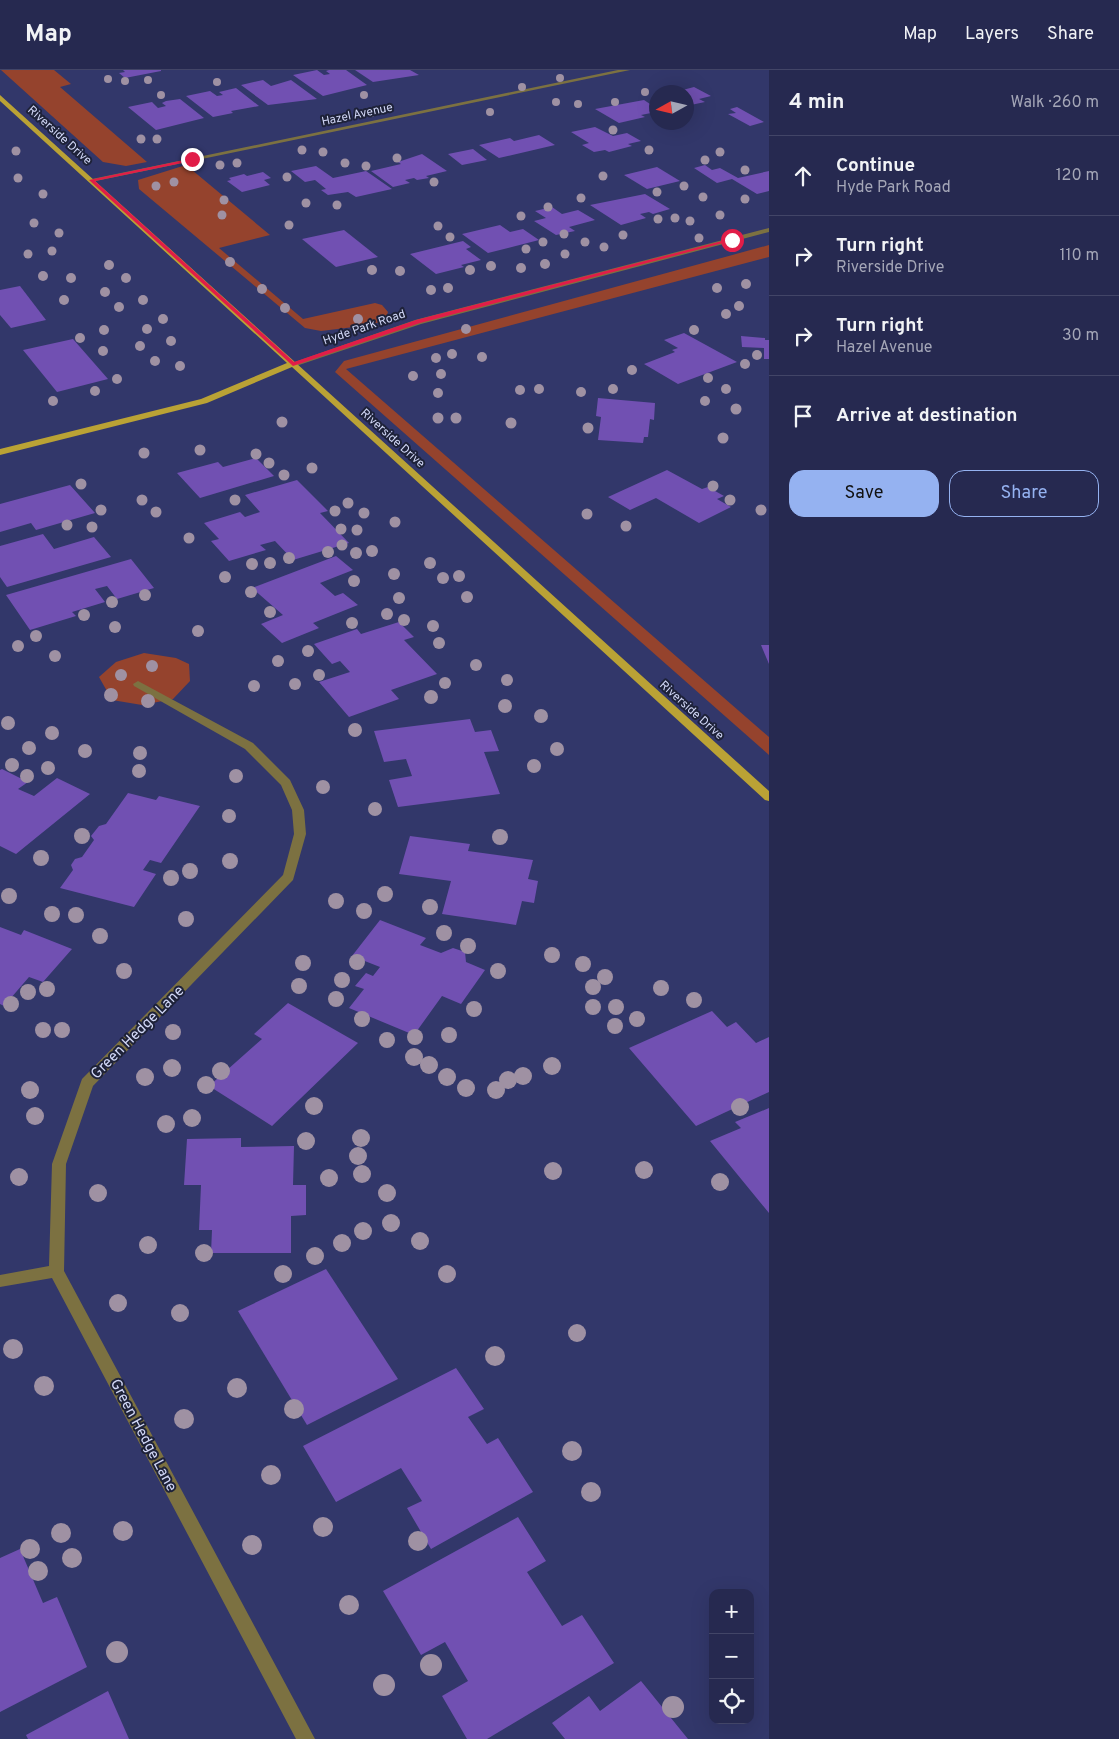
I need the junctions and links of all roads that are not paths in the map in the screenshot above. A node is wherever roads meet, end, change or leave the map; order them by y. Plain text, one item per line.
1 (627, 70) edge
2 (0, 97) edge
3 (91, 180) junction
4 (769, 230) edge
5 (293, 364) junction
6 (0, 452) edge
7 (138, 684) dead end
8 (769, 797) edge
9 (56, 1271) junction
10 (0, 1281) edge
11 (306, 1739) edge

1 - 3 street, Hazel Avenue
2 - 3 main road, Riverside Drive
3 - 5 main road, Riverside Drive
4 - 5 street, Hyde Park Road
5 - 6 main road, Hyde Park Road
5 - 8 main road, Riverside Drive
7 - 9 street, Green Hedge Lane
9 - 10 street
9 - 11 street, Green Hedge Lane

